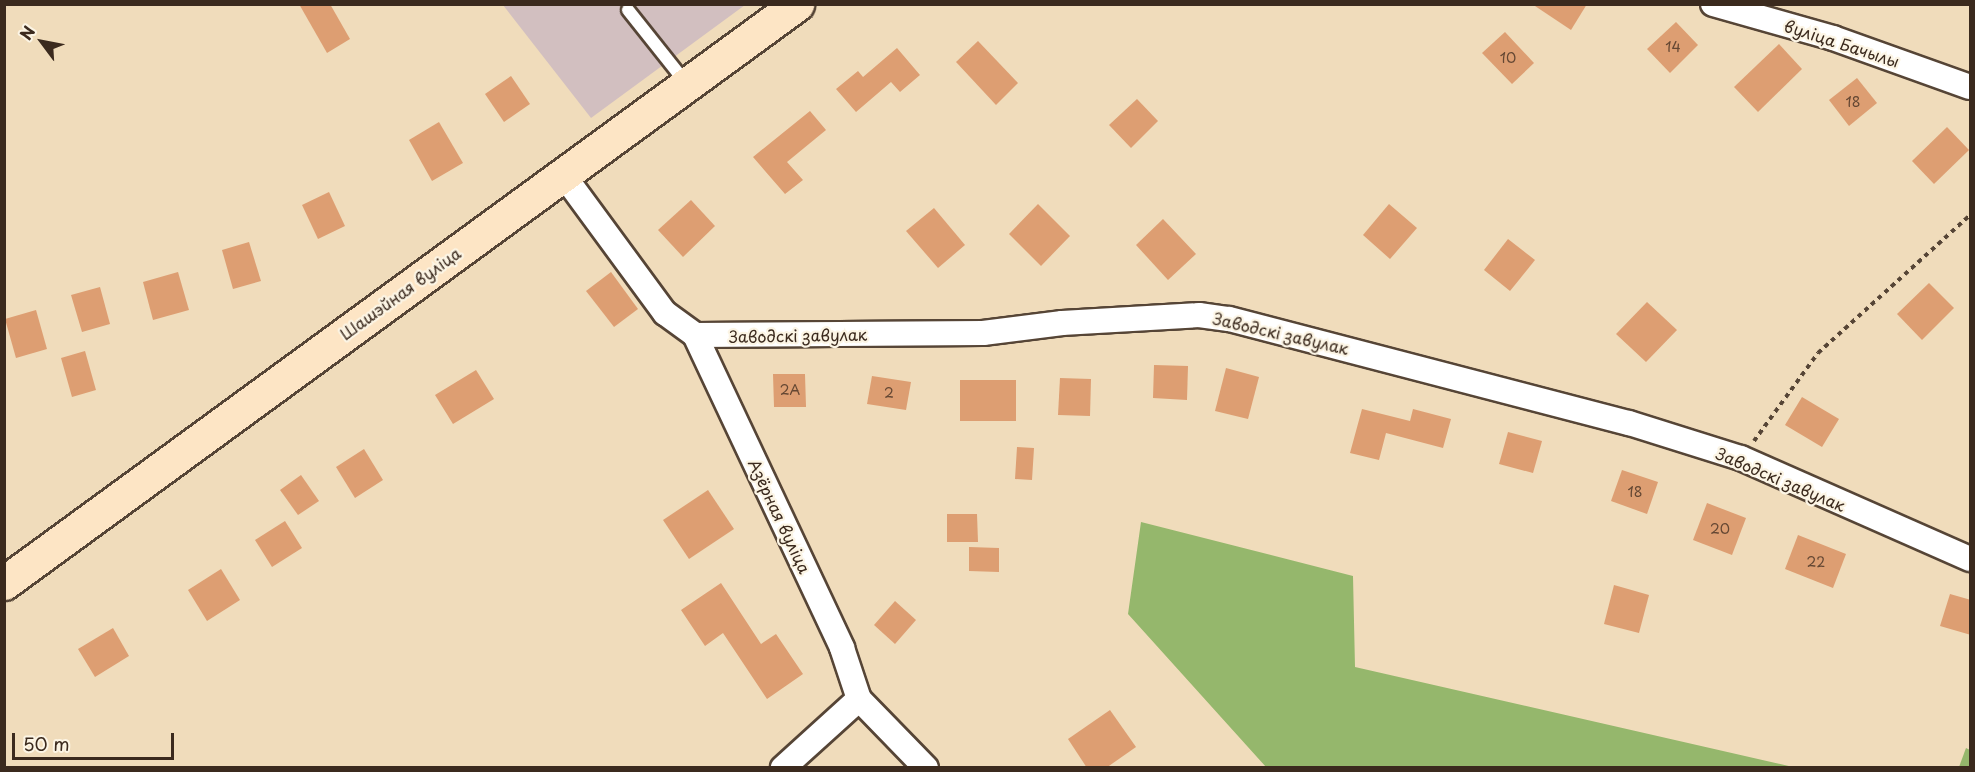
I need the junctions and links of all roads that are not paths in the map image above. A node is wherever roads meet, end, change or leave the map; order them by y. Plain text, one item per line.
1 (797, 4) edge
2 (1713, 4) edge
3 (628, 10) dead end
4 (687, 84) junction
5 (1971, 87) edge
6 (562, 173) junction
7 (694, 335) junction
8 (1971, 559) edge
9 (4, 583) edge
10 (859, 699) junction
11 (783, 768) edge
12 (926, 768) edge

1 - 4 main road, Шашэйная вуліца
2 - 5 street, вуліца Бачылы
3 - 4 lane
4 - 6 main road, Шашэйная вуліца
6 - 7 street
6 - 9 main road, Шашэйная вуліца
7 - 8 street, Заводскі завулак
7 - 10 street, Азёрная вуліца
10 - 11 street
10 - 12 street, Азёрная вуліца

